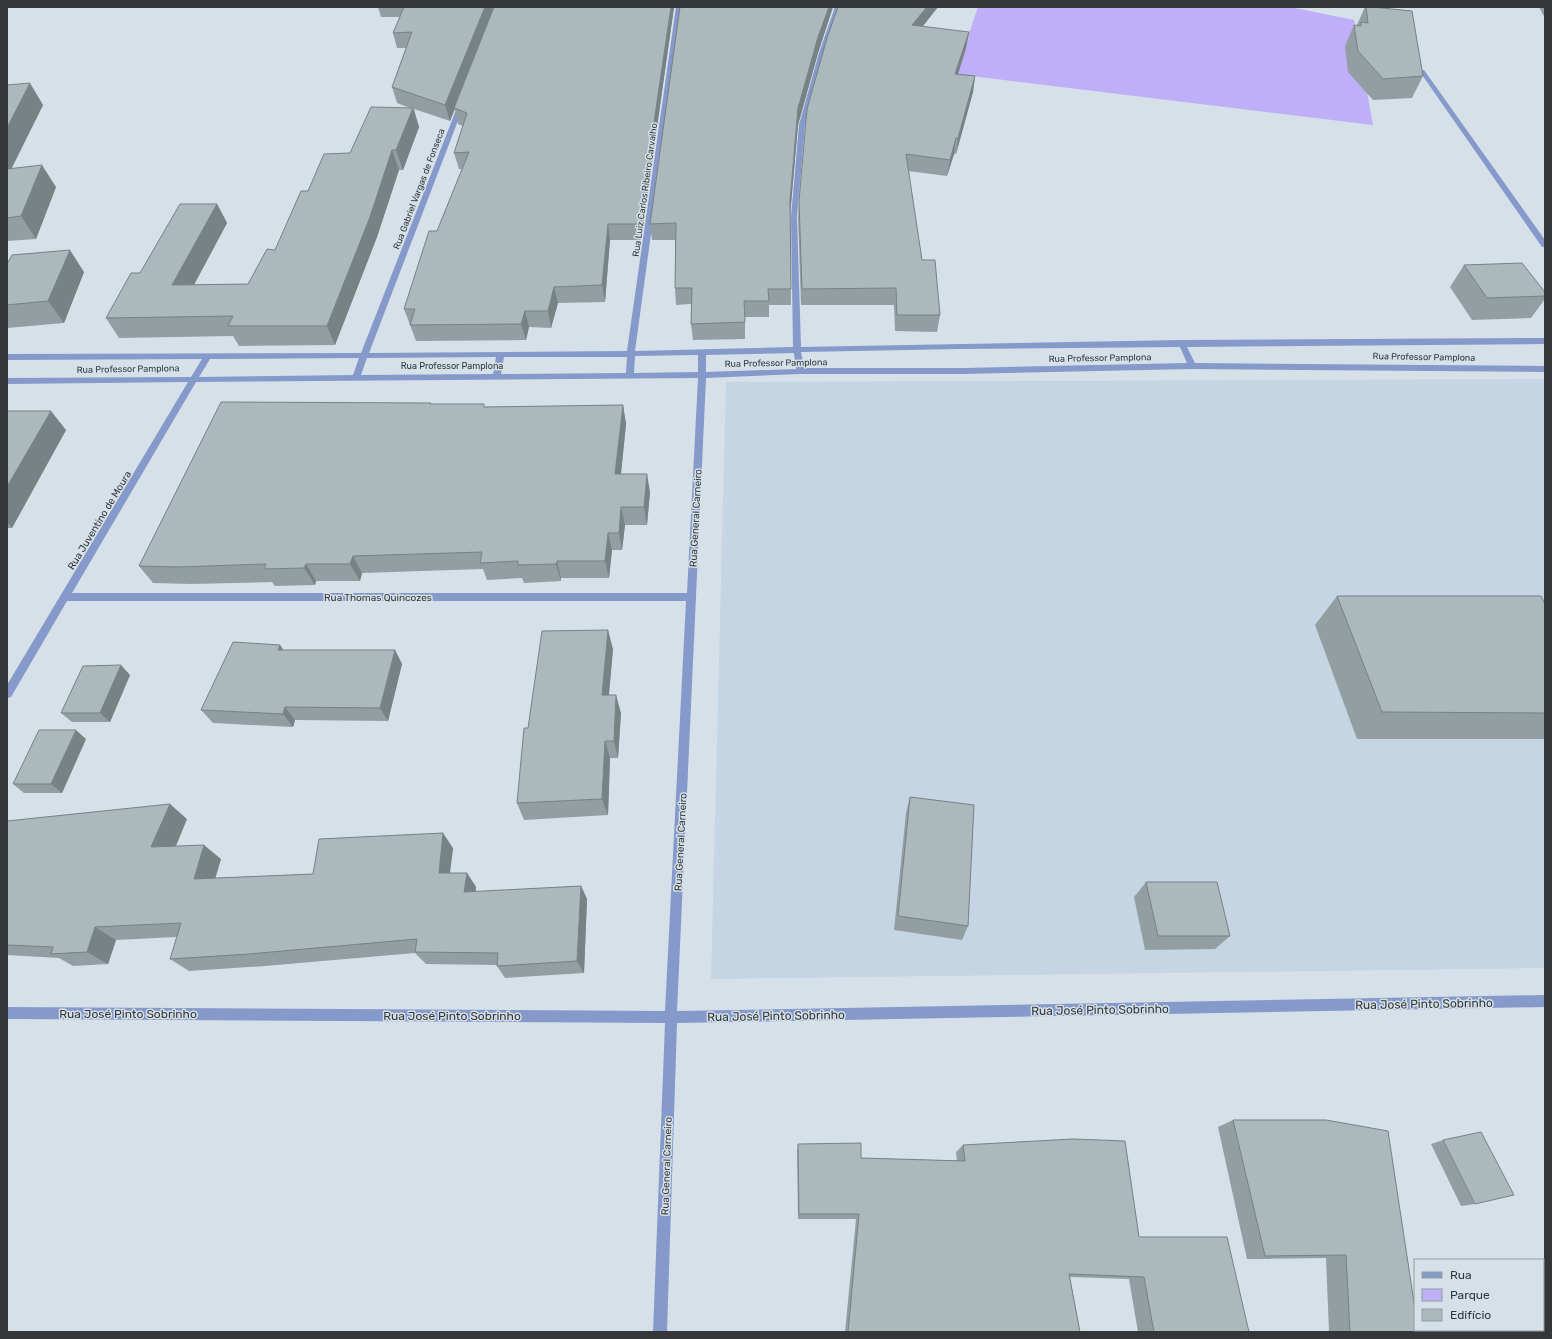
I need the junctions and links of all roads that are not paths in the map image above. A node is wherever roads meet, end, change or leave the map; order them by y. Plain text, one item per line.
1 (679, 7) edge
2 (838, 7) edge
3 (1422, 71) edge
4 (465, 96) edge
5 (1545, 245) edge
6 (1545, 341) edge
7 (1182, 343) junction
8 (797, 349) junction
9 (702, 352) junction
10 (501, 354) junction
11 (631, 354) junction
12 (208, 355) junction
13 (365, 355) junction
14 (7, 356) edge
15 (1192, 366) junction
16 (1545, 369) edge
17 (800, 371) junction
18 (630, 375) junction
19 (702, 375) junction
20 (497, 376) junction
21 (356, 377) junction
22 (195, 378) junction
23 (7, 380) edge
24 (691, 597) junction
25 (66, 598) junction
26 (7, 694) edge
27 (1545, 1001) edge
28 (7, 1013) edge
29 (671, 1018) junction
30 (660, 1332) edge

1 - 11 street, Rua Luiz Carlos Ribeiro Carvalho
2 - 8 street
3 - 5 street
4 - 13 street, Rua Gabriel Vargas de Fonseca
6 - 7 street, Rua Professor Pamplona
7 - 8 street, Rua Professor Pamplona
7 - 15 street
8 - 9 street, Rua Professor Pamplona
8 - 17 street
9 - 11 street, Rua Professor Pamplona
9 - 19 street, Rua General Carneiro
10 - 11 street, Rua Professor Pamplona
10 - 13 street, Rua Professor Pamplona
10 - 20 street
11 - 18 street, Rua Luiz Carlos Ribeiro Carvalho
12 - 13 street, Rua Professor Pamplona
12 - 14 street, Rua Professor Pamplona
12 - 22 street, Rua Juventino de Moura
13 - 21 street, Rua Gabriel Vargas de Fonseca
15 - 16 street, Rua Professor Pamplona
15 - 17 street, Rua Professor Pamplona
17 - 19 street, Rua Professor Pamplona
18 - 19 street, Rua Professor Pamplona
18 - 20 street, Rua Professor Pamplona
19 - 24 street, Rua General Carneiro
20 - 21 street, Rua Professor Pamplona
21 - 22 street, Rua Professor Pamplona
22 - 23 street, Rua Professor Pamplona
22 - 25 street, Rua Juventino de Moura
24 - 25 street, Rua Thomas Quincozes
24 - 29 street, Rua General Carneiro
25 - 26 street, Rua Juventino de Moura
27 - 29 street, Rua José Pinto Sobrinho
28 - 29 street, Rua José Pinto Sobrinho
29 - 30 street, Rua General Carneiro

